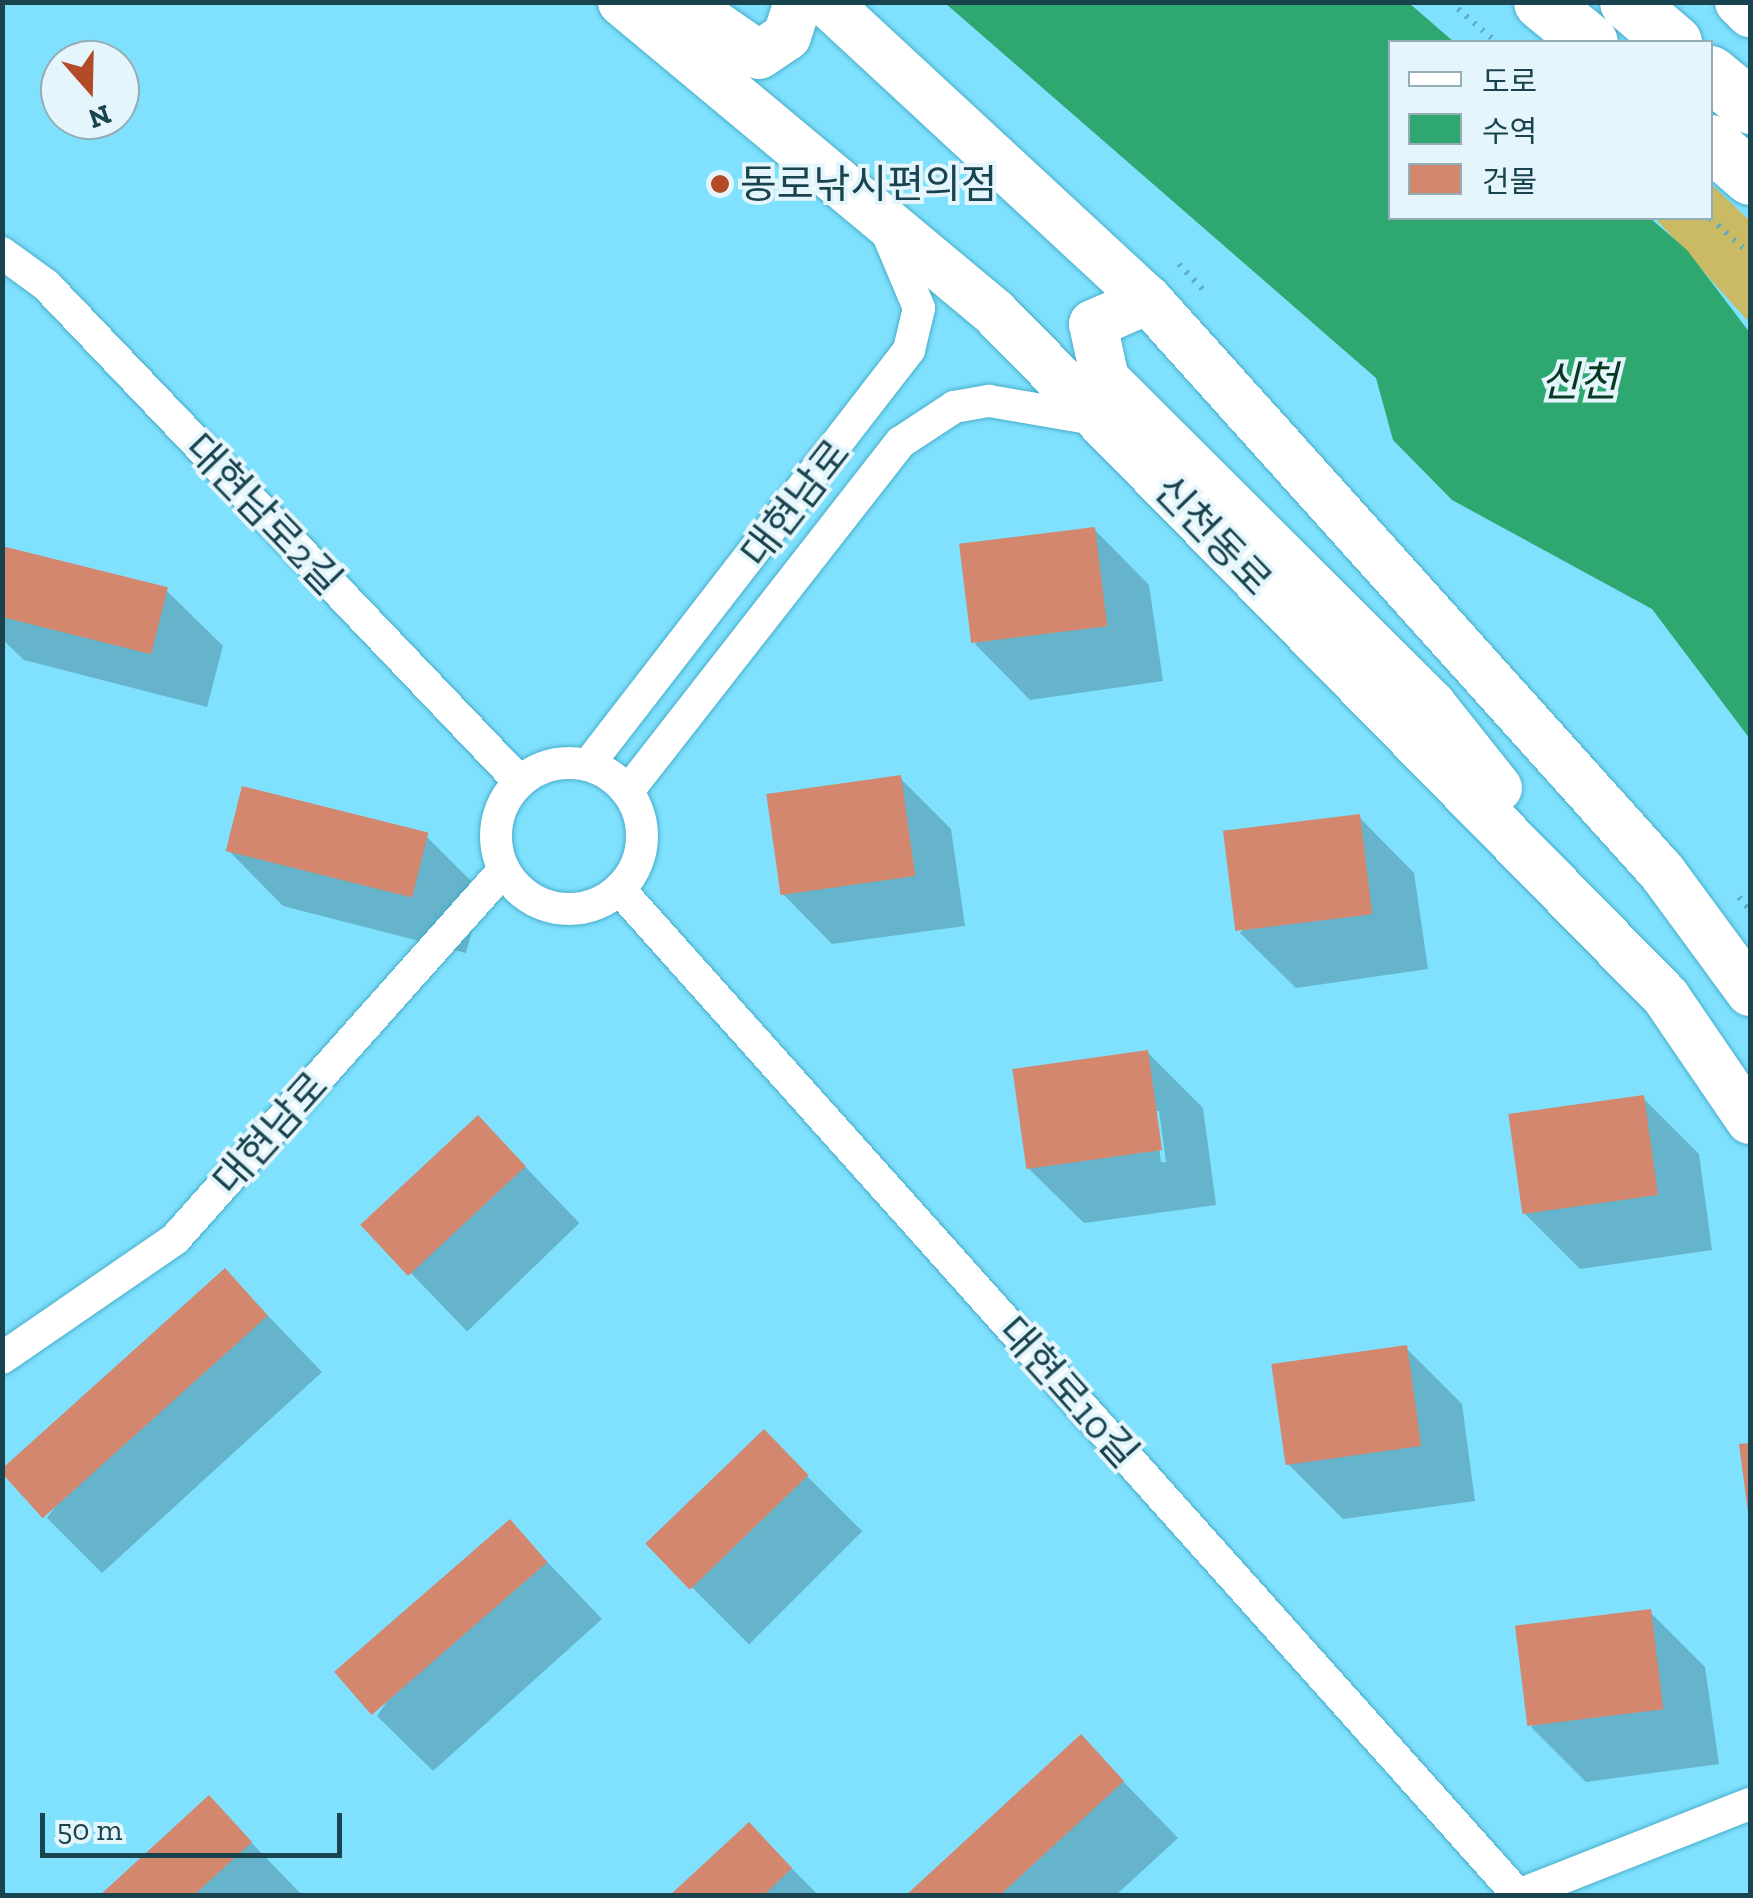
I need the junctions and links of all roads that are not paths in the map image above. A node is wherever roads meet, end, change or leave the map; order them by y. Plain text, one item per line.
1 (622, 2) edge
2 (682, 2) edge
3 (798, 2) edge
4 (826, 2) edge
5 (1540, 2) edge
6 (1627, 2) edge
7 (1740, 2) edge
8 (1750, 13) edge
9 (1588, 40) edge
10 (1672, 40) edge
11 (1713, 75) edge
12 (1750, 106) edge
13 (1713, 145) edge
14 (1750, 176) edge
15 (880, 217) junction
16 (2, 254) edge
17 (1148, 300) junction
18 (1100, 420) junction
19 (588, 765) junction
20 (520, 782) junction
21 (628, 791) junction
22 (504, 872) junction
23 (619, 889) junction
24 (1750, 992) edge
25 (1666, 998) junction
26 (1750, 1120) edge
27 (2, 1358) edge
28 (1750, 1804) edge
29 (1518, 1895) edge

1 - 15 main road, 신천동로
2 - 3 main road
4 - 17 main road
5 - 9 highway
6 - 10 highway
7 - 8 main road
11 - 12 highway
13 - 14 highway
15 - 18 main road, 신천동로
15 - 19 street, 대현남로
16 - 20 street, 대현남로2길
17 - 24 main road
17 - 25 main road
18 - 21 street, 대현남로
18 - 25 main road, 신천동로
19 - 20 street
19 - 21 street
20 - 22 street
21 - 23 street
22 - 23 street
22 - 27 street, 대현남로
23 - 29 street, 대현로10길
25 - 26 main road, 신천동로
28 - 29 street

